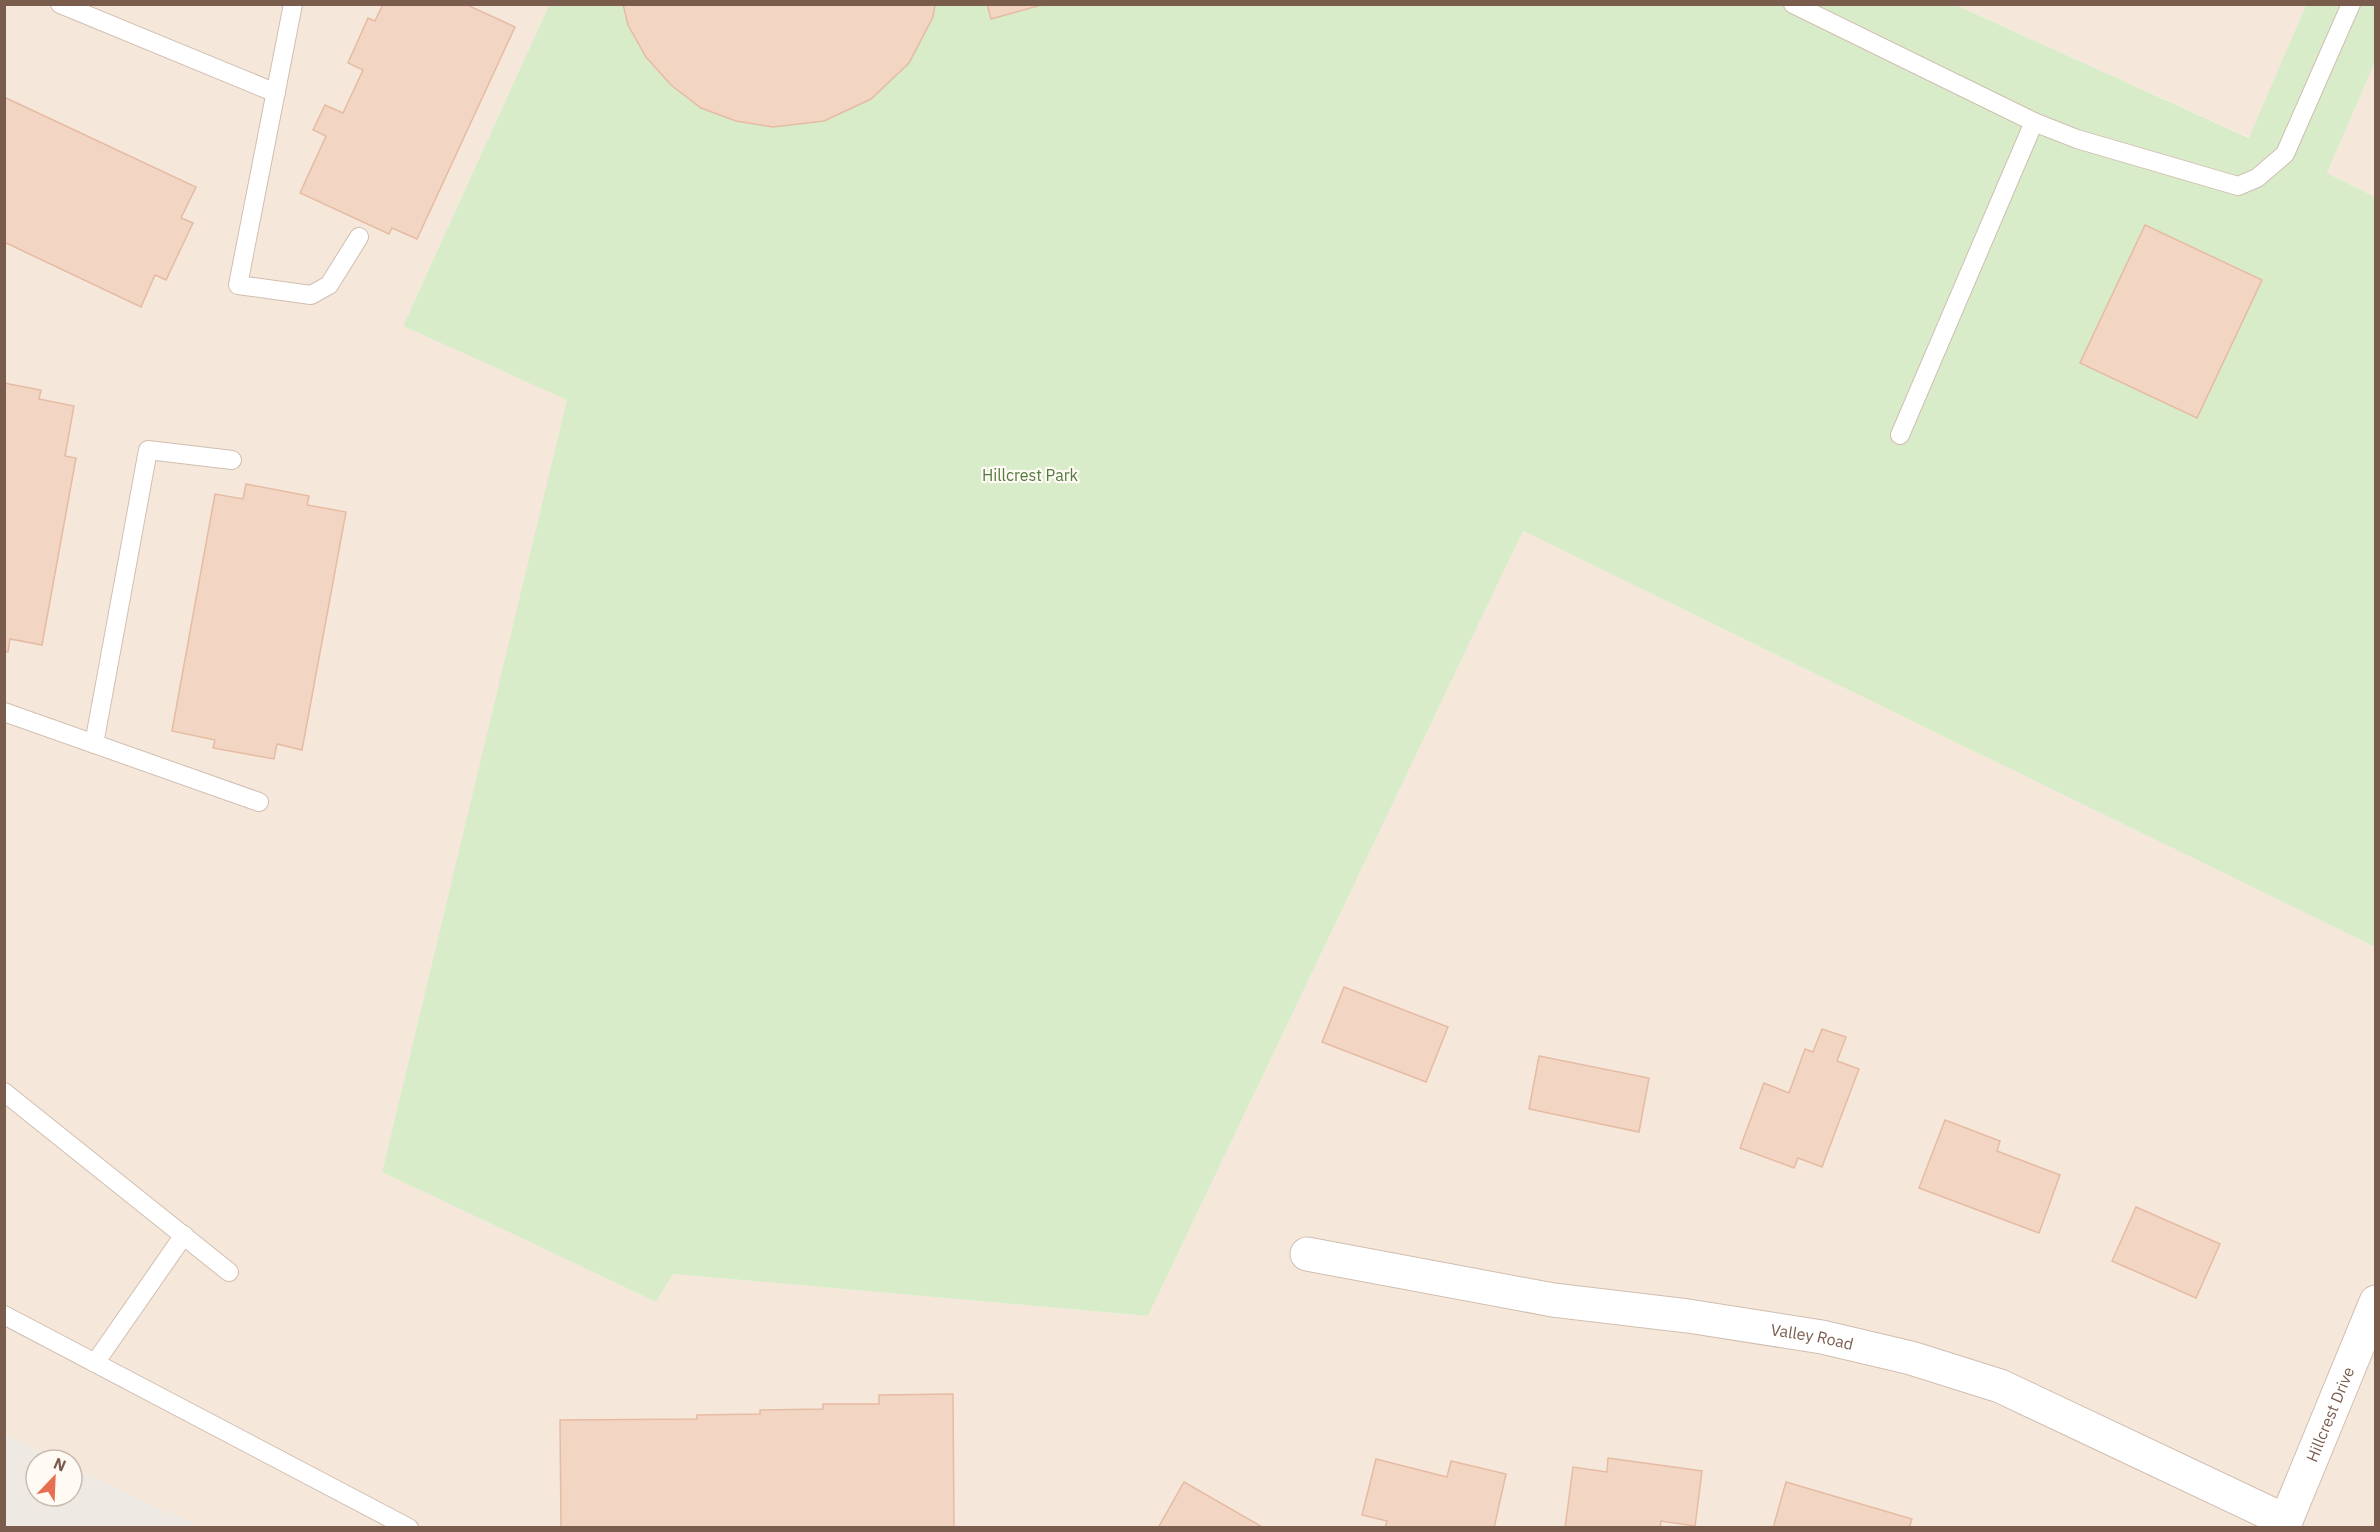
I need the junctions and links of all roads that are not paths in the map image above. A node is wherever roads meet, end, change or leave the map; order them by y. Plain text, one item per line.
1 (60, 4) edge
2 (293, 4) edge
3 (1793, 4) edge
4 (2351, 4) edge
5 (276, 93) junction
6 (2034, 122) junction
7 (358, 237) dead end
8 (1899, 435) dead end
9 (232, 460) dead end
10 (4, 712) edge
11 (94, 744) junction
12 (259, 802) dead end
13 (4, 1092) edge
14 (184, 1235) junction
15 (1307, 1254) dead end
16 (229, 1272) dead end
17 (2376, 1302) edge
18 (4, 1315) edge
19 (95, 1363) junction
20 (2284, 1524) edge
21 (409, 1527) edge

1 - 5 lane
2 - 5 lane
3 - 6 lane
4 - 6 lane
5 - 7 lane
6 - 8 lane
9 - 11 lane
10 - 11 lane
11 - 12 lane
13 - 14 lane
14 - 16 lane
14 - 19 lane
15 - 20 street, Valley Road
17 - 20 street, Hillcrest Drive
18 - 19 lane
19 - 21 lane

